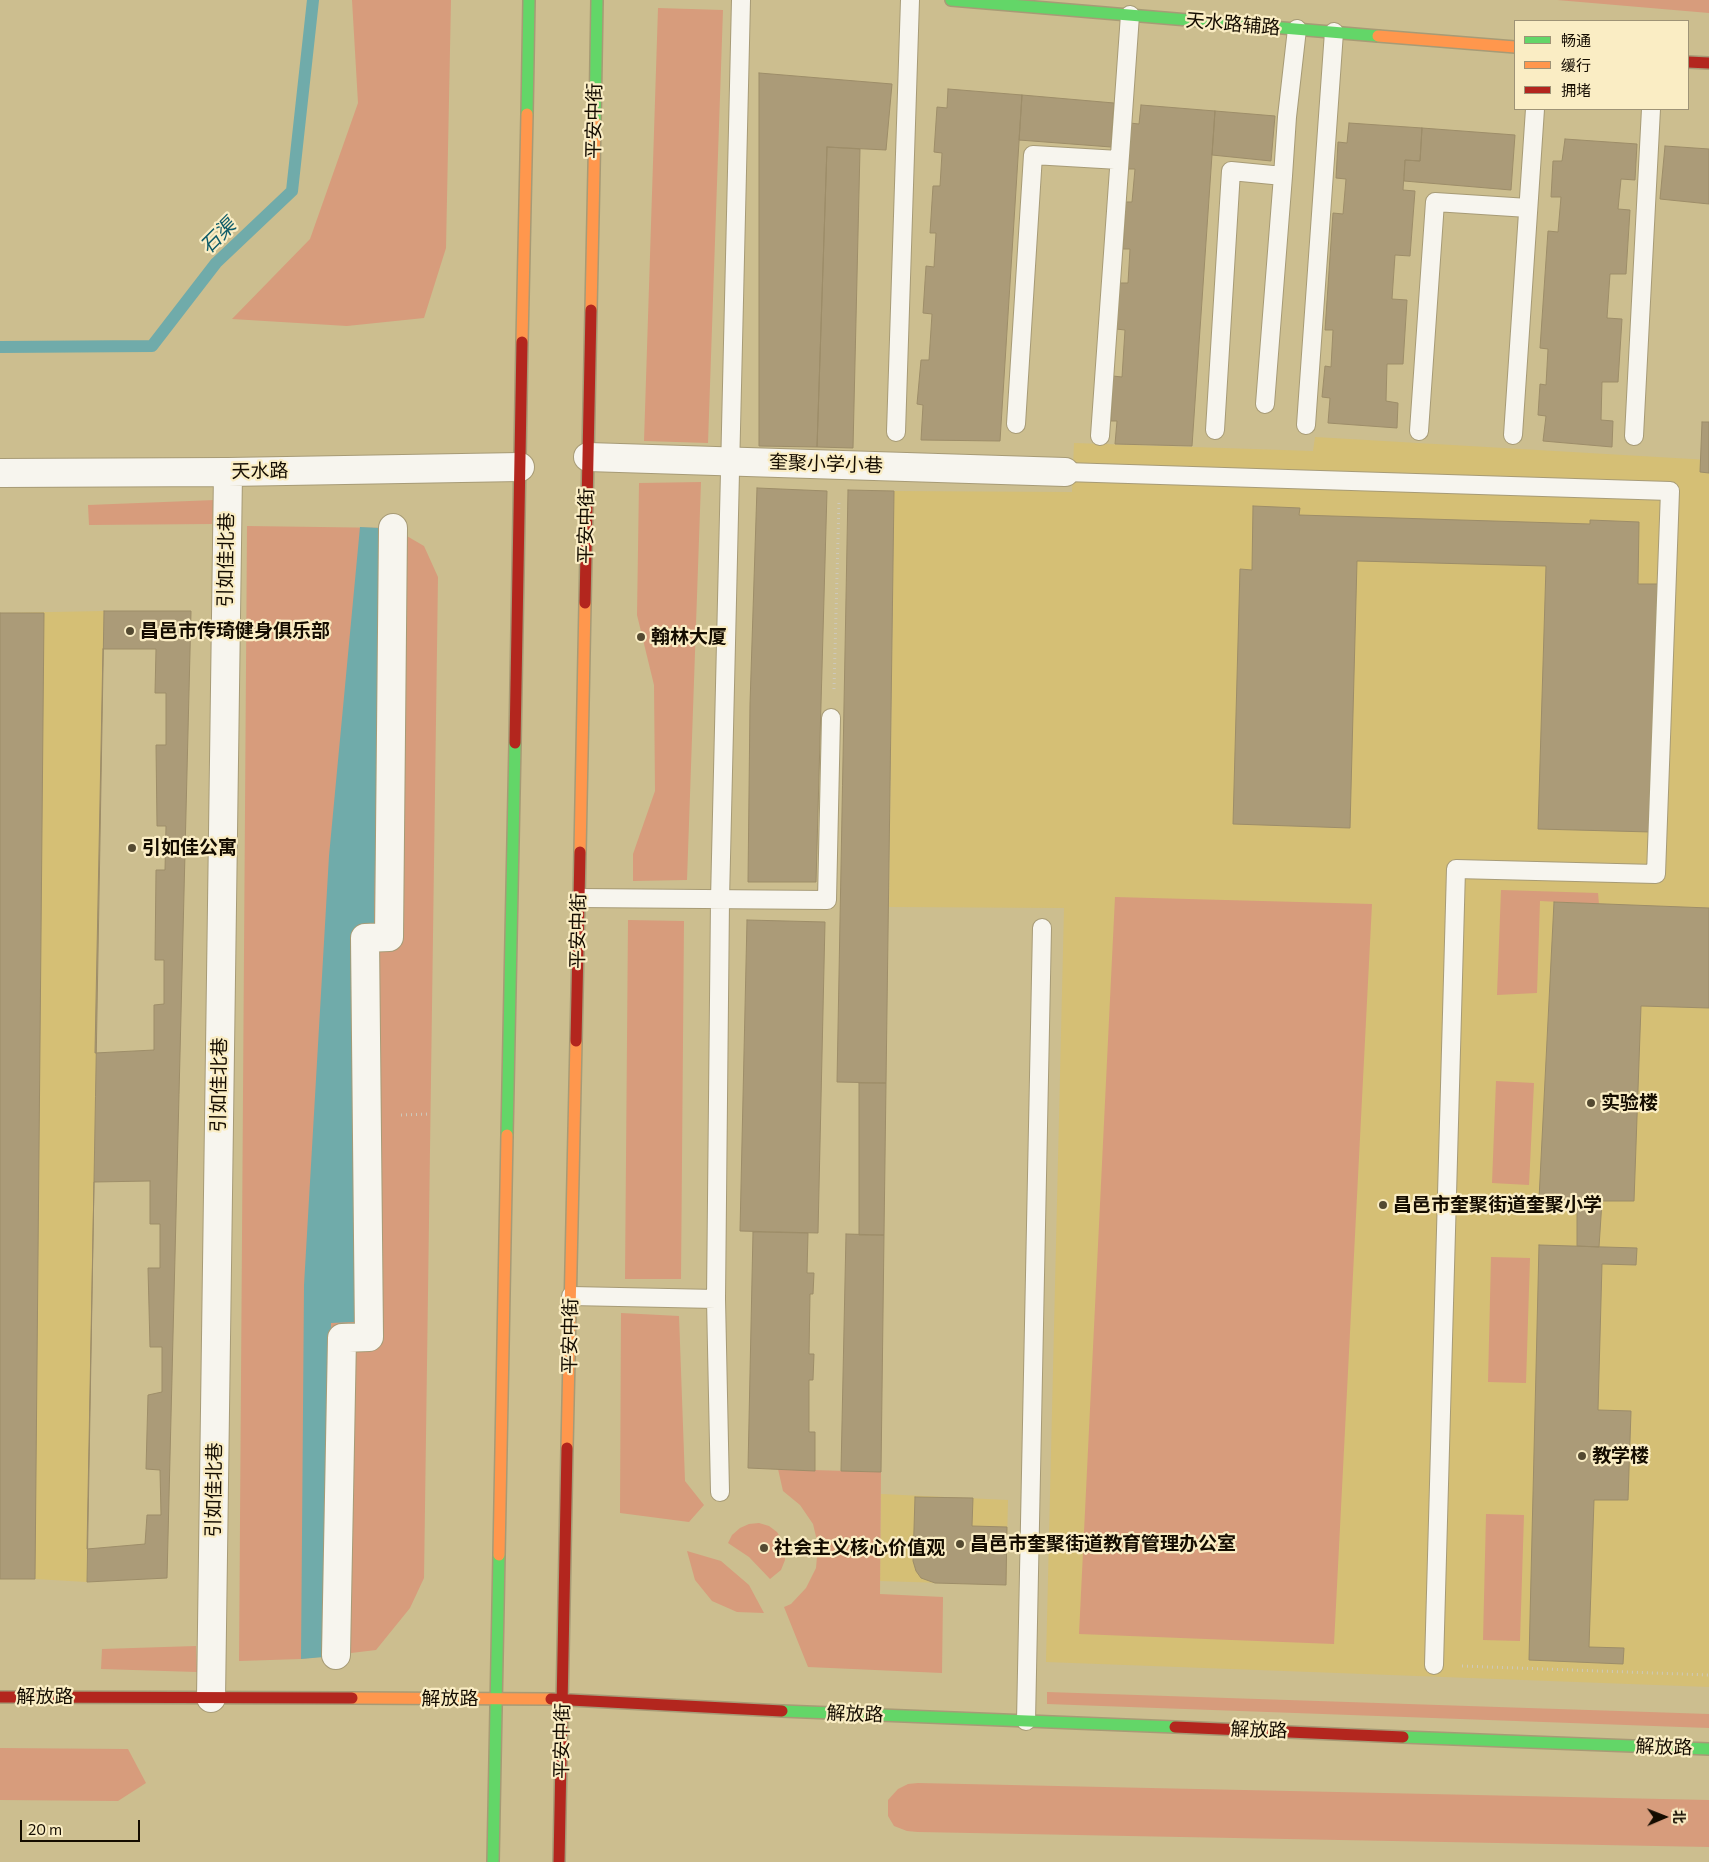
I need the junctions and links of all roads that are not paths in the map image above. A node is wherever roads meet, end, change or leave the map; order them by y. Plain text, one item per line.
1 (529, 0) edge
2 (597, 0) edge
3 (741, 0) edge
4 (910, 0) edge
5 (951, 0) edge
6 (1130, 15) junction
7 (1297, 29) junction
8 (1334, 32) junction
9 (1514, 47) edge
10 (1689, 62) edge
11 (1709, 64) edge
12 (1535, 110) edge
13 (1651, 110) edge
14 (1119, 160) junction
15 (1283, 176) junction
16 (1528, 208) junction
17 (1265, 404) dead end
18 (1016, 424) dead end
19 (1306, 425) dead end
20 (1215, 430) dead end
21 (1420, 431) dead end
22 (896, 432) dead end
23 (1513, 434) dead end
24 (1100, 436) dead end
25 (1634, 436) dead end
26 (588, 457) junction
27 (730, 461) junction
28 (520, 467) junction
29 (228, 472) junction
30 (1065, 472) joint
31 (0, 473) edge
32 (394, 528) dead end
33 (831, 718) dead end
34 (579, 898) junction
35 (720, 900) junction
36 (1042, 928) dead end
37 (570, 1296) junction
38 (716, 1298) junction
39 (720, 1492) dead end
40 (336, 1655) dead end
41 (1434, 1665) road end
42 (0, 1697) edge
43 (211, 1698) junction
44 (563, 1699) junction
45 (496, 1700) junction
46 (1026, 1721) junction
47 (1709, 1749) edge
48 (493, 1862) edge
49 (560, 1862) edge

1 - 28 main road
2 - 26 main road, 平安中街
3 - 27 lane
4 - 22 lane
5 - 6 main road, 天水路辅路
6 - 7 main road, 天水路辅路
6 - 14 lane
7 - 8 main road, 天水路辅路
7 - 15 lane
8 - 9 main road, 天水路辅路
8 - 19 lane
10 - 11 main road
12 - 16 lane
13 - 25 lane
14 - 18 lane
14 - 24 lane
15 - 17 lane
15 - 20 lane
16 - 21 lane
16 - 23 lane
26 - 27 street, 奎聚小学小巷
26 - 34 main road, 平安中街
27 - 30 street, 奎聚小学小巷
27 - 35 lane
28 - 29 street, 天水路
28 - 45 main road
29 - 31 street, 天水路
29 - 43 street, 引如佳北巷
30 - 41 lane
32 - 40 street
33 - 35 lane
34 - 35 lane
34 - 37 main road, 平安中街
35 - 38 lane
36 - 46 lane
37 - 38 lane
37 - 44 main road, 平安中街
38 - 39 lane
42 - 43 main road, 解放路
43 - 45 main road, 解放路
44 - 45 main road, 解放路
44 - 46 main road, 解放路
44 - 49 main road, 平安中街
45 - 48 main road
46 - 47 main road, 解放路

